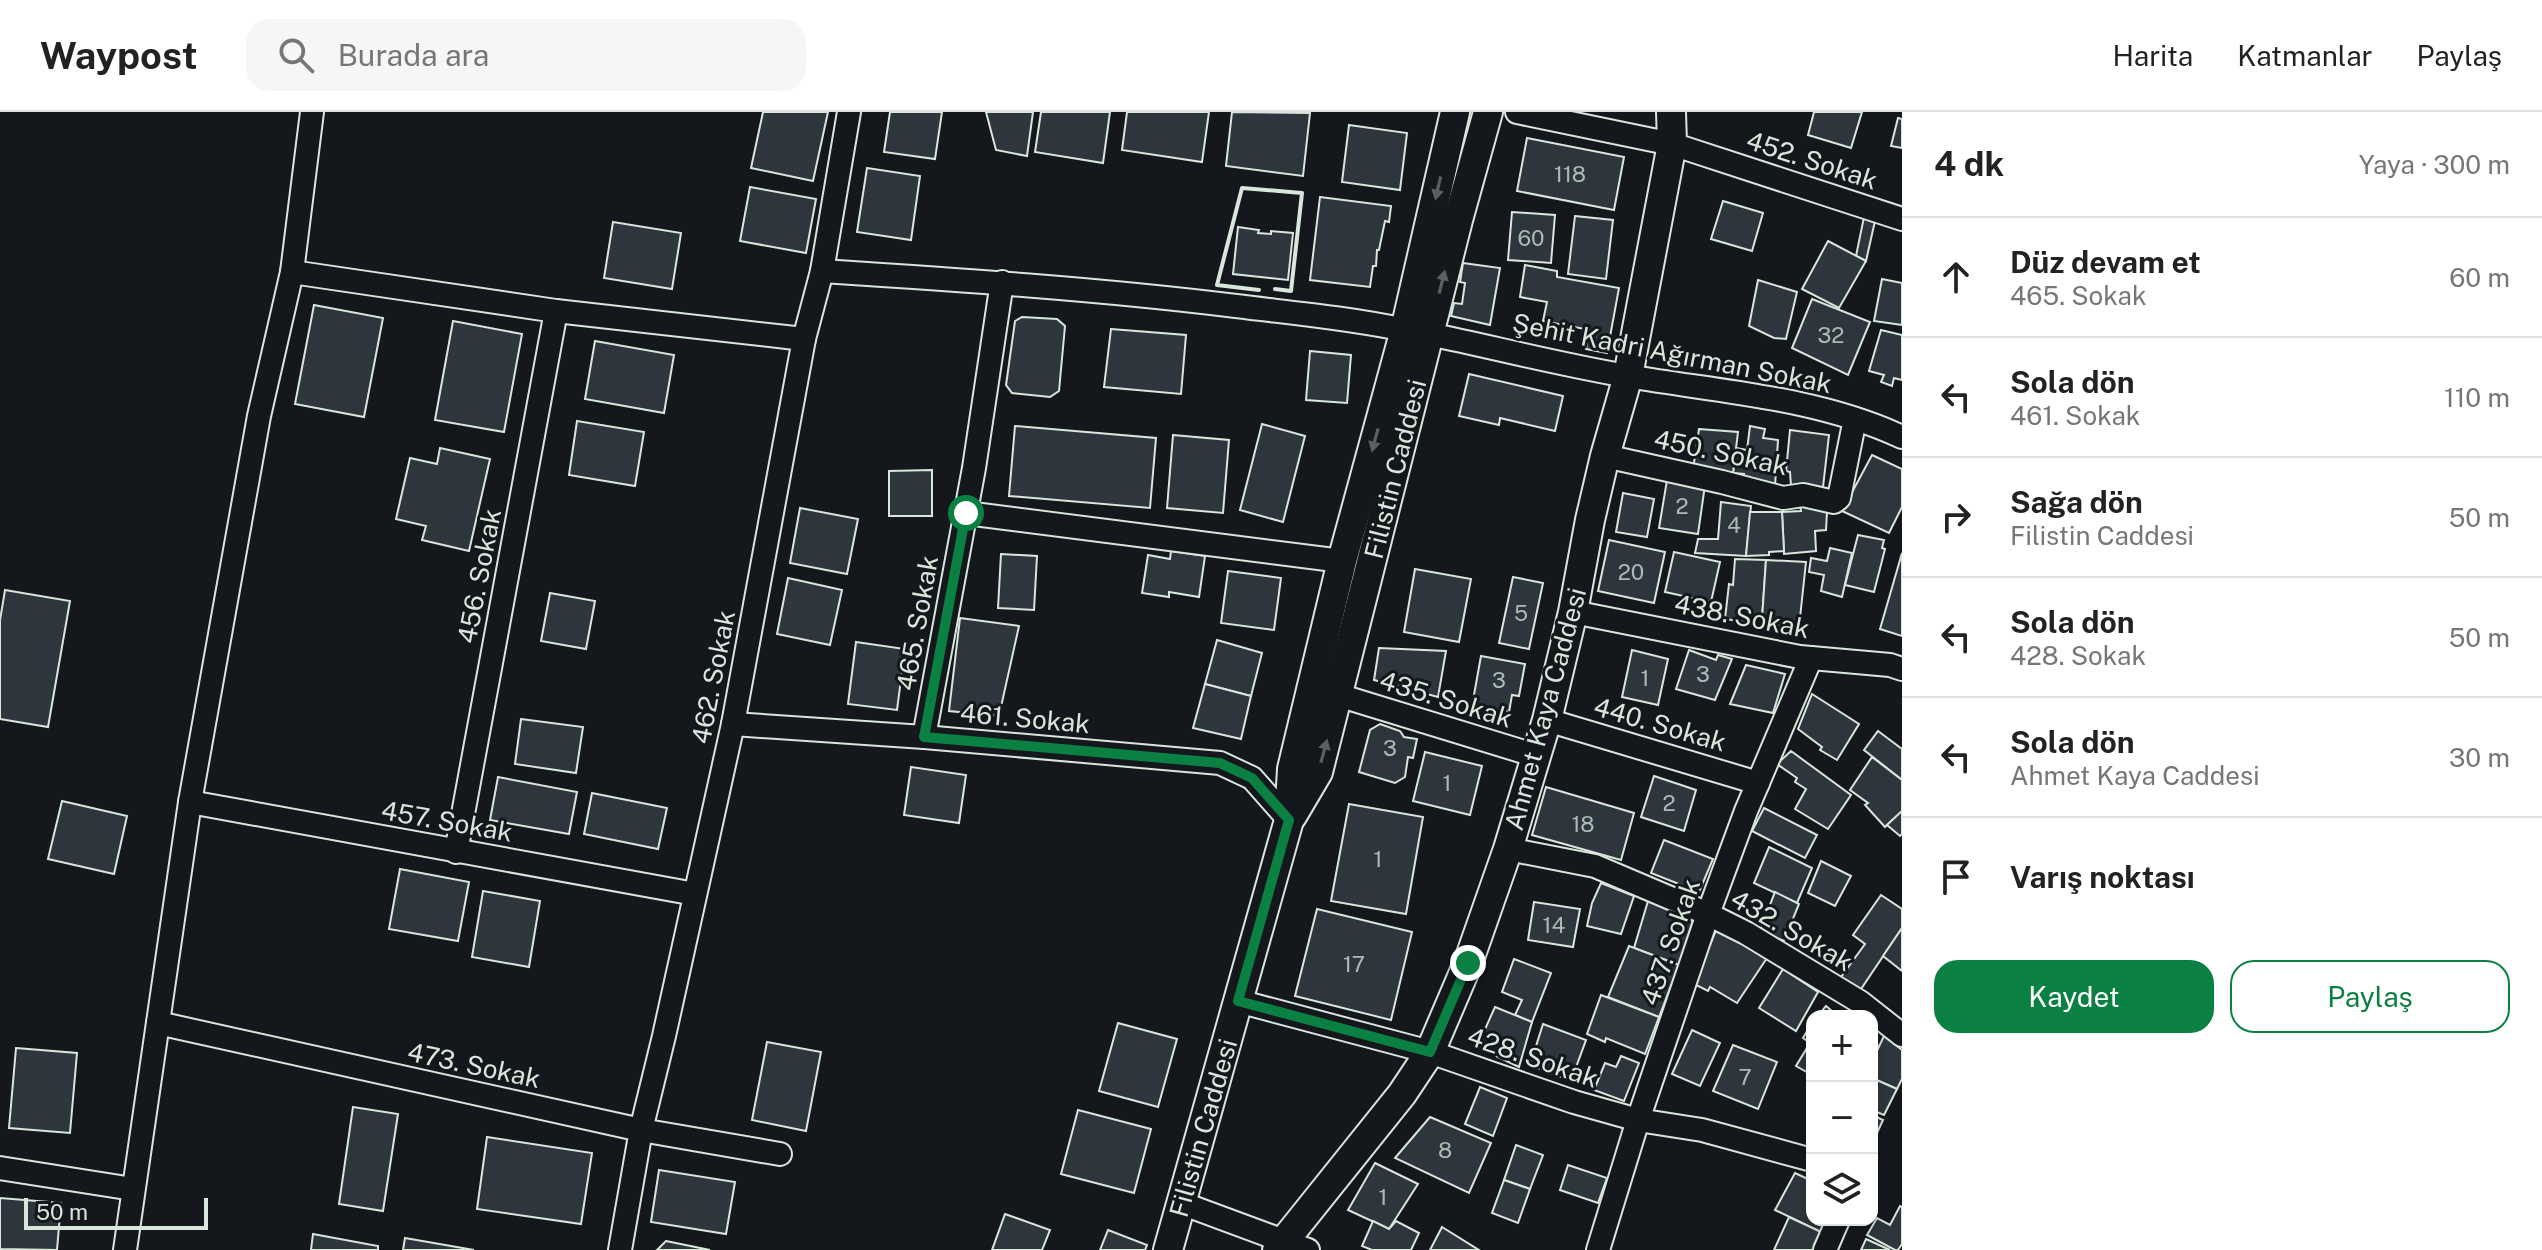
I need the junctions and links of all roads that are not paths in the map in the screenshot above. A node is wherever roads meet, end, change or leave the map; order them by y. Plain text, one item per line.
1 (312, 112) edge
2 (849, 112) edge
3 (1455, 112) edge
4 (1488, 112) edge
5 (1517, 112) edge
6 (1671, 112) edge
7 (1672, 144) junction
8 (1902, 219) edge
9 (822, 271) junction
10 (292, 272) junction
11 (1002, 282) junction
12 (556, 311) junction
13 (1417, 332) junction
14 (804, 339) junction
15 (1628, 376) junction
16 (1855, 419) junction
17 (1902, 437) edge
18 (1605, 456) junction
19 (966, 513) junction
20 (1342, 561) junction
21 (1573, 612) junction
22 (1811, 658) junction
23 (1902, 669) edge
24 (1338, 695) junction
25 (1547, 720) junction
26 (733, 724) junction
27 (924, 737) junction
28 (1537, 756) junction
29 (1758, 783) junction
30 (190, 802) junction
31 (1289, 820) junction
32 (1508, 849) junction
33 (456, 852) junction
34 (695, 894) junction
35 (1708, 914) junction
36 (1238, 1001) junction
37 (158, 1023) junction
38 (1902, 1035) edge
39 (1430, 1052) junction
40 (1638, 1120) junction
41 (641, 1130) junction
42 (780, 1154) dead end
43 (1806, 1158) edge
44 (0, 1168) edge
45 (133, 1189) junction
46 (1181, 1203) junction
47 (1835, 1226) edge
48 (1289, 1247) edge
49 (125, 1250) edge
50 (620, 1250) edge
51 (1168, 1250) edge
52 (1598, 1250) edge
53 (1825, 1250) edge

1 - 10 street
2 - 9 street, 462. Sokak
3 -> 13 street, Filistin Caddesi
13 -> 4 street, Filistin Caddesi
5 - 7 street, 452. Sokak
6 - 7 street, Ahmet Kaya Caddesi
7 - 8 street, 452. Sokak
7 - 15 street, Ahmet Kaya Caddesi
9 - 11 street, Şehit Kadri Ağırman Sokak
9 - 14 street, 462. Sokak
10 - 12 street
10 - 30 street
11 - 13 street, Şehit Kadri Ağırman Sokak
11 - 19 street, 465. Sokak
12 - 14 street
12 - 33 street, 456. Sokak
13 - 15 street, Şehit Kadri Ağırman Sokak
13 -> 20 street, Filistin Caddesi
13 - 24 street, Filistin Caddesi
14 - 26 street, 462. Sokak
15 - 16 street, Şehit Kadri Ağırman Sokak
15 - 18 street, Ahmet Kaya Caddesi
16 - 17 street, Şehit Kadri Ağırman Sokak
16 - 18 street, 450. Sokak
18 - 21 street, Ahmet Kaya Caddesi
19 - 20 street
19 - 27 street, 465. Sokak
20 - 31 street, Filistin Caddesi
21 - 22 street, 438. Sokak
21 - 25 street, Ahmet Kaya Caddesi
22 - 23 street, 438. Sokak
22 - 29 street, 437. Sokak
24 - 28 street, 435. Sokak
31 -> 24 street, Filistin Caddesi
25 - 28 street, Ahmet Kaya Caddesi
25 - 29 street, 440. Sokak
26 - 27 street, 461. Sokak
26 - 34 street, 462. Sokak
27 - 31 street, 461. Sokak
28 - 32 street, Ahmet Kaya Caddesi
29 - 35 street, 437. Sokak
30 - 33 street, 457. Sokak
30 - 37 street
31 - 36 street, Filistin Caddesi
32 - 35 street, 432. Sokak
32 - 39 street, Ahmet Kaya Caddesi
33 - 34 street, 457. Sokak
34 - 41 street, 462. Sokak
35 - 38 street, 432. Sokak
35 - 40 street, 437. Sokak
36 - 39 street, 428. Sokak
36 - 46 street, Filistin Caddesi
37 - 41 street, 473. Sokak
37 - 45 street
39 - 40 street, 428. Sokak
39 - 48 street, Ahmet Kaya Caddesi
40 - 43 street, 428. Sokak
40 - 52 street, 437. Sokak
41 - 42 street, 473. Sokak
41 - 50 street, 462. Sokak
44 - 45 street
45 - 49 street
46 - 48 street
46 - 51 street, Filistin Caddesi
47 - 53 street

